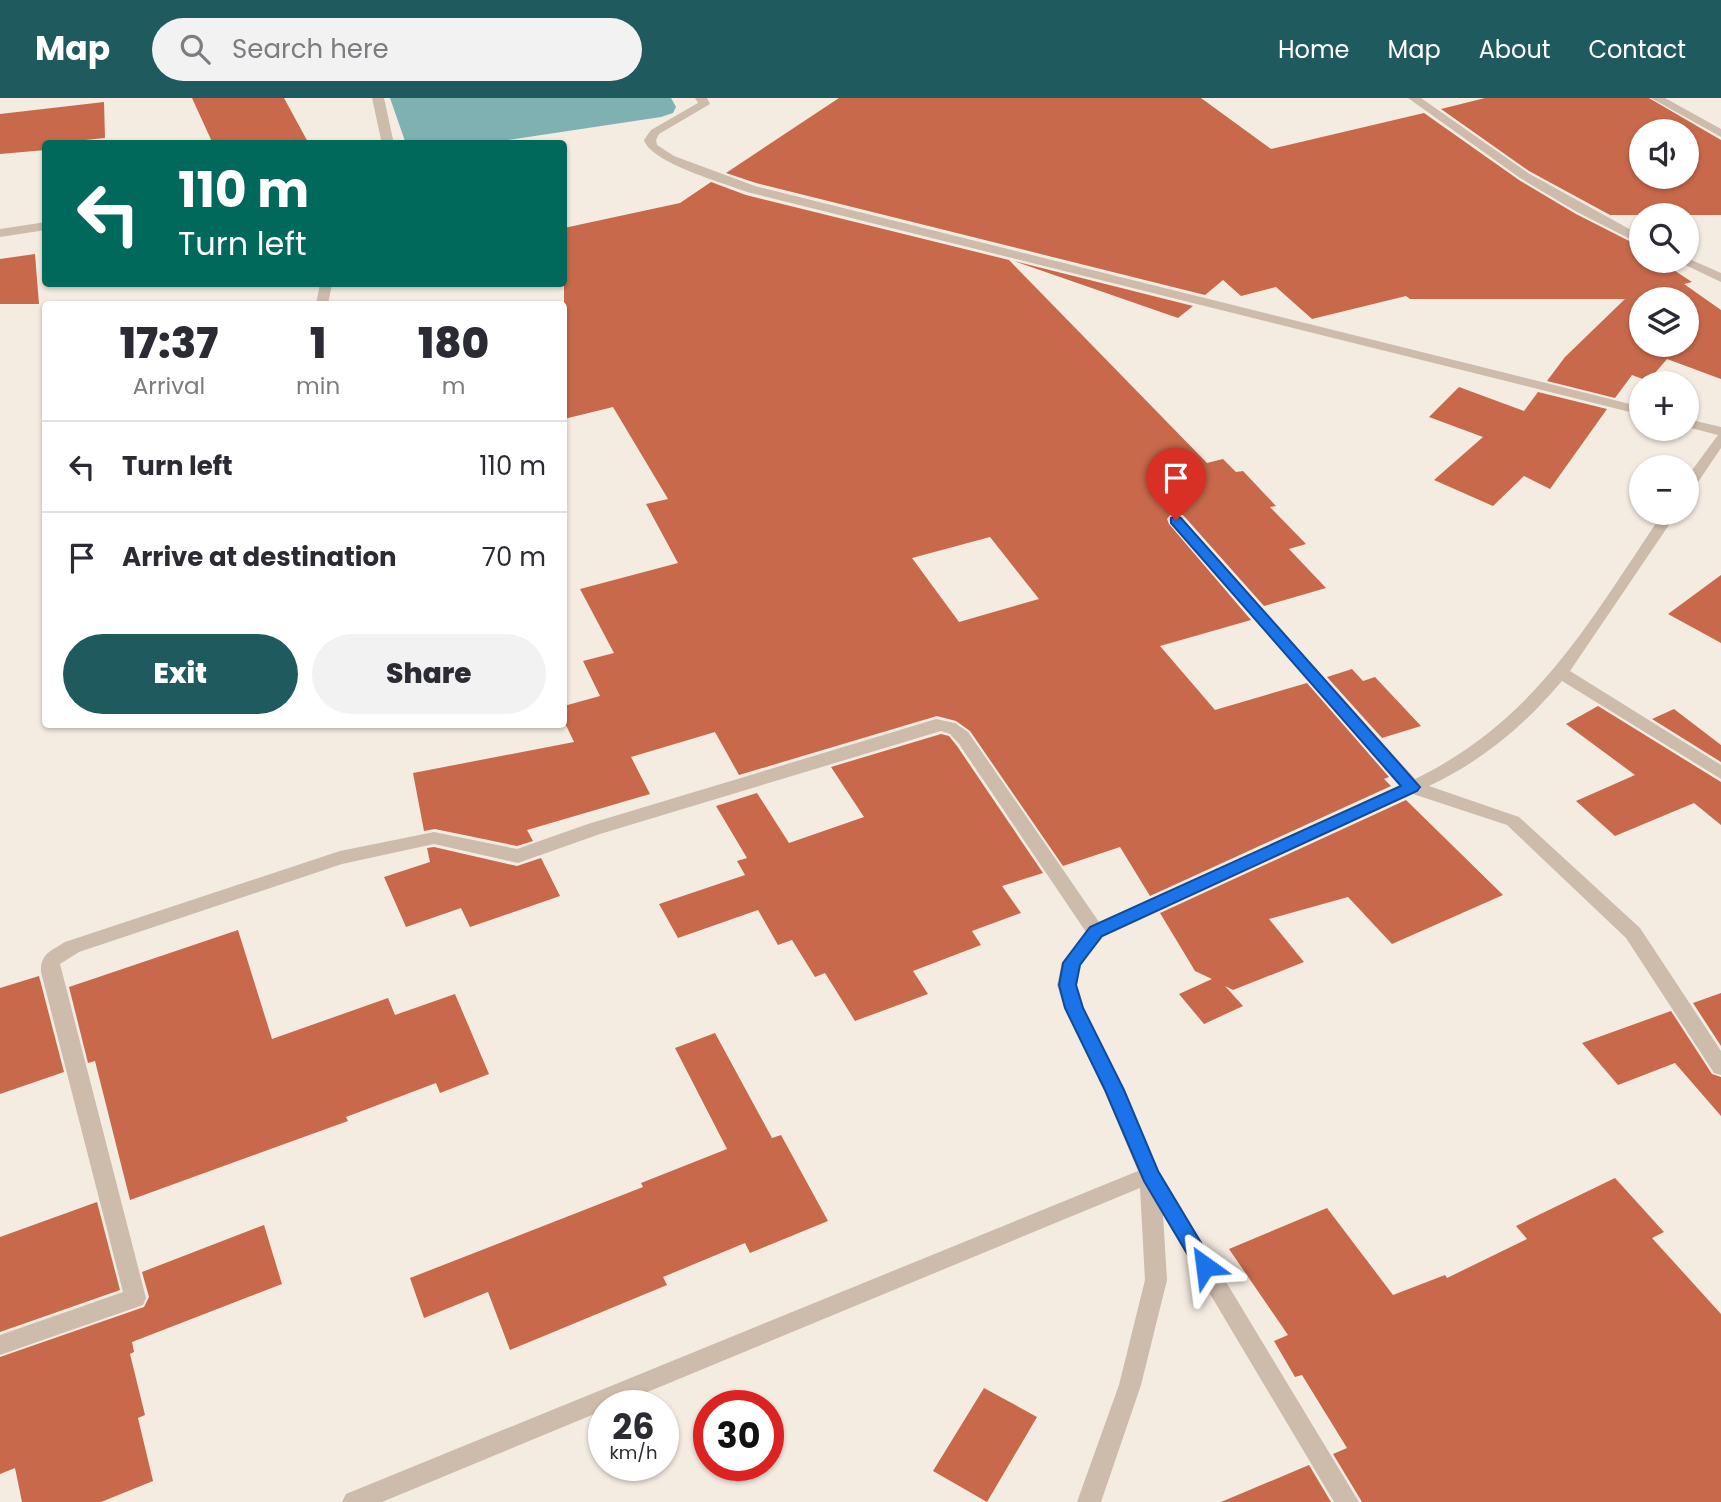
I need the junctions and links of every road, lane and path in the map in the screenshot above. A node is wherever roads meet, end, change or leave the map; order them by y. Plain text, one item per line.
1 (378, 98) edge
2 (701, 98) edge
3 (1413, 98) edge
4 (1657, 98) edge
5 (1721, 134) edge
6 (387, 140) edge
7 (42, 227) edge
8 (0, 233) edge
9 (1629, 234) edge
10 (1699, 268) edge
11 (1721, 278) edge
12 (1629, 408) edge
13 (1699, 426) edge
14 (1721, 431) edge
15 (1721, 438) edge
16 (1699, 470) edge
17 (1176, 520) dead end
18 (1662, 525) edge
19 (1561, 673) junction
20 (1721, 774) edge
21 (1412, 787) junction
22 (1096, 932) junction
23 (1721, 1067) edge
24 (1150, 1175) junction
25 (0, 1345) edge
26 (354, 1502) edge
27 (1089, 1502) edge
28 (1347, 1502) edge

1 - 6 street
2 - 12 street
3 - 9 street
4 - 5 street
7 - 8 street
10 - 11 street
13 - 14 street
15 - 16 street
17 - 21 street
18 - 19 street
19 - 20 street
19 - 21 street
21 - 22 street
21 - 23 street
22 - 24 street
22 - 25 street
24 - 26 street
24 - 27 street
24 - 28 street

